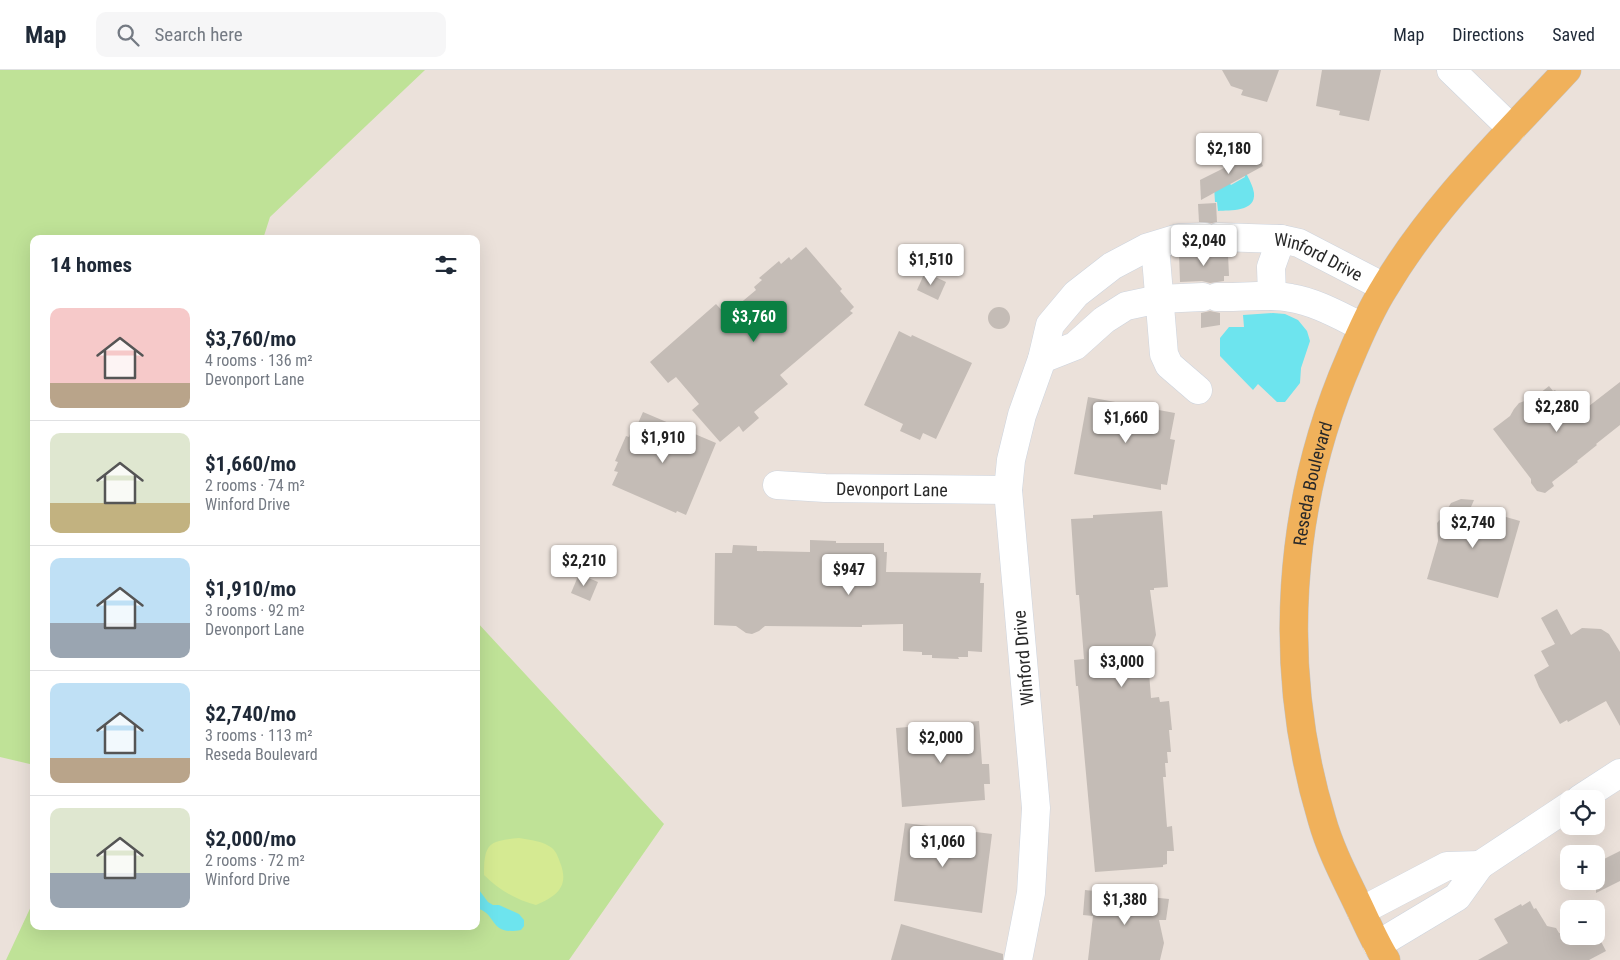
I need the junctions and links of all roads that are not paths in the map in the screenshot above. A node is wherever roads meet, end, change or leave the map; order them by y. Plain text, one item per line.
1 (1452, 70) edge
2 (1567, 70) edge
3 (1512, 129) junction
4 (1281, 239) junction
5 (1155, 246) junction
6 (1112, 266) junction
7 (1384, 287) junction
8 (1272, 296) junction
9 (1159, 300) junction
10 (1126, 306) junction
11 (1363, 327) junction
12 (1042, 359) junction
13 (1198, 390) dead end
14 (777, 485) dead end
15 (1008, 490) junction
16 (1620, 773) edge
17 (1594, 790) edge
18 (1560, 812) edge
19 (1480, 865) junction
20 (1361, 911) junction
21 (1381, 953) edge
22 (1018, 960) edge

1 - 3 street
2 - 3 main road, Reseda Boulevard
3 - 7 main road, Reseda Boulevard
4 - 5 street, Winford Drive
4 - 7 street, Winford Drive
4 - 8 street
5 - 6 street, Winford Drive
5 - 9 street
6 - 10 street
6 - 12 street, Winford Drive
7 - 11 main road, Reseda Boulevard
8 - 9 street
8 - 11 street
9 - 10 street
9 - 13 street
10 - 12 street
11 - 20 main road, Reseda Boulevard
12 - 15 street, Winford Drive
14 - 15 street, Devonport Lane
15 - 22 street, Winford Drive
16 - 17 street
18 - 19 street
19 - 20 street
19 - 21 street
20 - 21 main road, Reseda Boulevard

